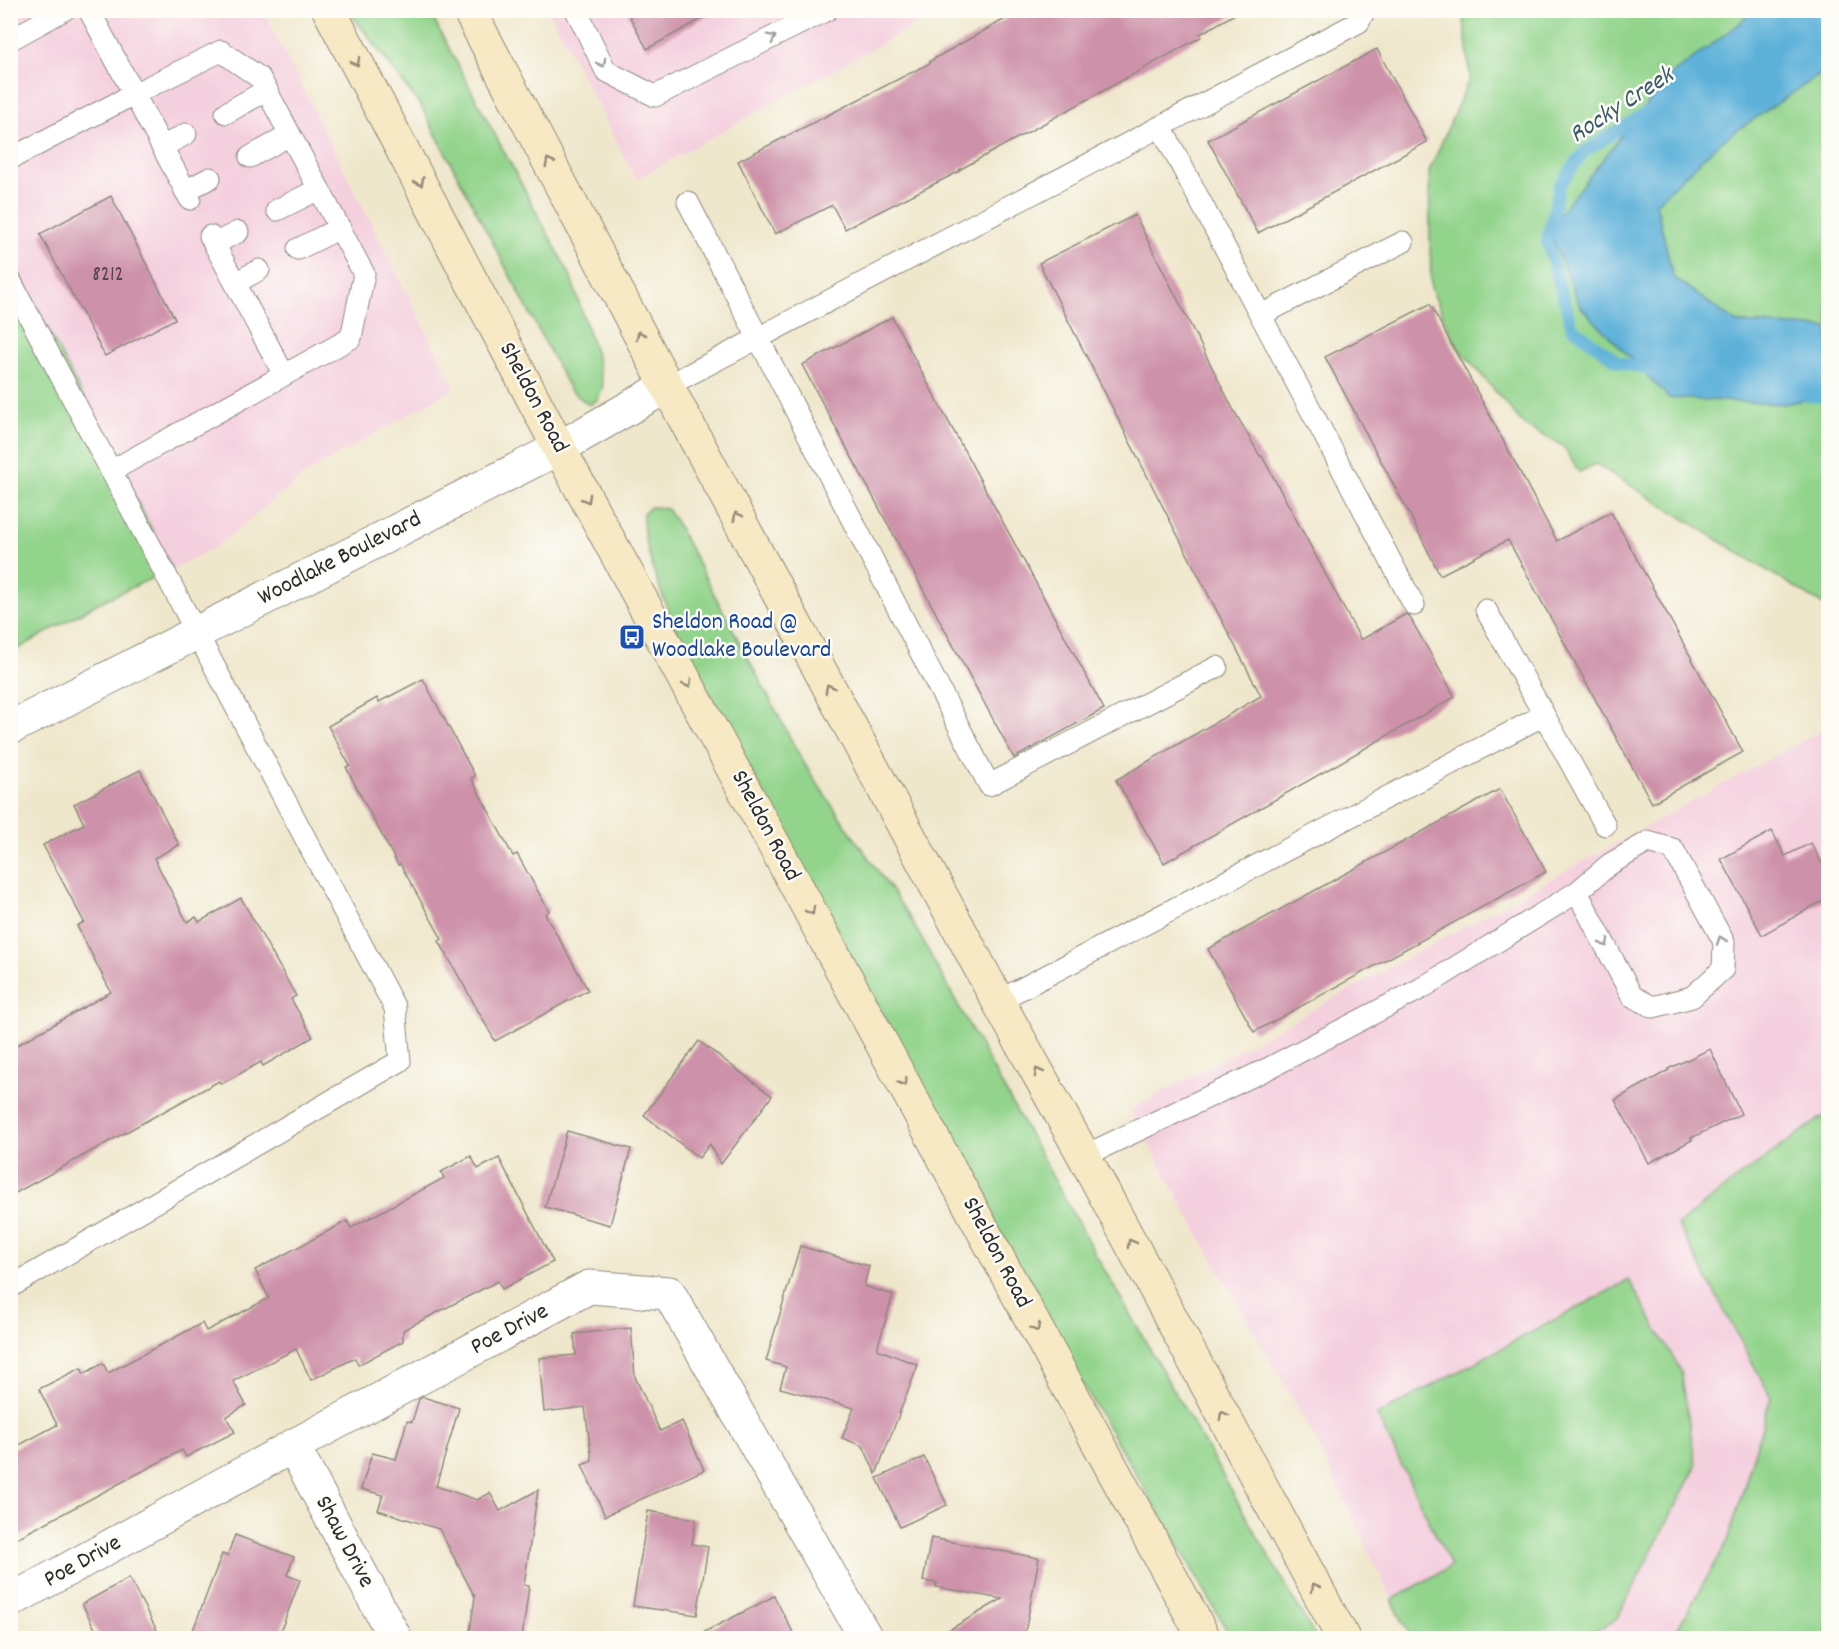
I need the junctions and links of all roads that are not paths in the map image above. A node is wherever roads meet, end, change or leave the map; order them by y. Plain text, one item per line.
1 (64, 10) edge
2 (89, 10) edge
3 (329, 10) edge
4 (469, 10) edge
5 (576, 10) edge
6 (826, 10) edge
7 (1365, 10) edge
8 (10, 40) edge
9 (267, 90) junction
10 (134, 94) junction
11 (226, 113) dead end
12 (1161, 127) junction
13 (186, 134) dead end
14 (290, 135) junction
15 (162, 147) junction
16 (250, 157) dead end
17 (10, 159) edge
18 (210, 178) dead end
19 (319, 189) junction
20 (688, 202) dead end
21 (277, 210) dead end
22 (339, 228) junction
23 (238, 232) dead end
24 (1403, 242) dead end
25 (298, 249) dead end
26 (259, 270) dead end
27 (10, 280) edge
28 (235, 283) junction
29 (1261, 315) junction
30 (759, 339) junction
31 (284, 375) junction
32 (667, 386) junction
33 (559, 448) junction
34 (111, 471) junction
35 (1414, 605) dead end
36 (1486, 610) dead end
37 (197, 632) junction
38 (1217, 667) dead end
39 (1544, 715) junction
40 (10, 728) edge
41 (1605, 825) dead end
42 (1577, 892) junction
43 (998, 1001) junction
44 (1084, 1156) junction
45 (10, 1287) edge
46 (293, 1446) junction
47 (10, 1601) edge
48 (395, 1638) edge
49 (866, 1638) edge
50 (1204, 1638) edge
51 (1343, 1638) edge

1 - 8 lane
2 - 10 lane
3 -> 33 main road, Sheldon Road
32 -> 4 main road
5 -> 6 lane
7 - 12 lane
9 - 10 lane
9 - 11 lane
9 - 14 lane
10 - 15 lane
10 - 17 lane
12 - 29 lane
12 - 30 lane
13 - 15 lane
14 - 16 lane
14 - 19 lane
15 - 18 lane
19 - 21 lane
19 - 22 lane
20 - 30 lane
22 - 25 lane
22 - 31 lane
23 - 28 lane
24 - 29 lane
26 - 28 lane
27 - 34 lane
28 - 31 lane
29 - 35 lane
30 - 32 lane
30 - 38 lane
31 - 34 lane
32 - 33 street, Woodlake Boulevard
43 -> 32 main road
33 - 37 street, Woodlake Boulevard
33 -> 50 main road, Sheldon Road
34 - 37 lane
36 - 39 lane
37 - 40 street, Woodlake Boulevard
37 - 45 lane
39 - 41 lane
39 - 43 lane
42 -> 42 lane
42 - 44 lane
44 -> 43 main road
51 -> 44 main road
46 - 47 street, Poe Drive
46 - 48 street, Shaw Drive
46 - 49 street, Poe Drive

